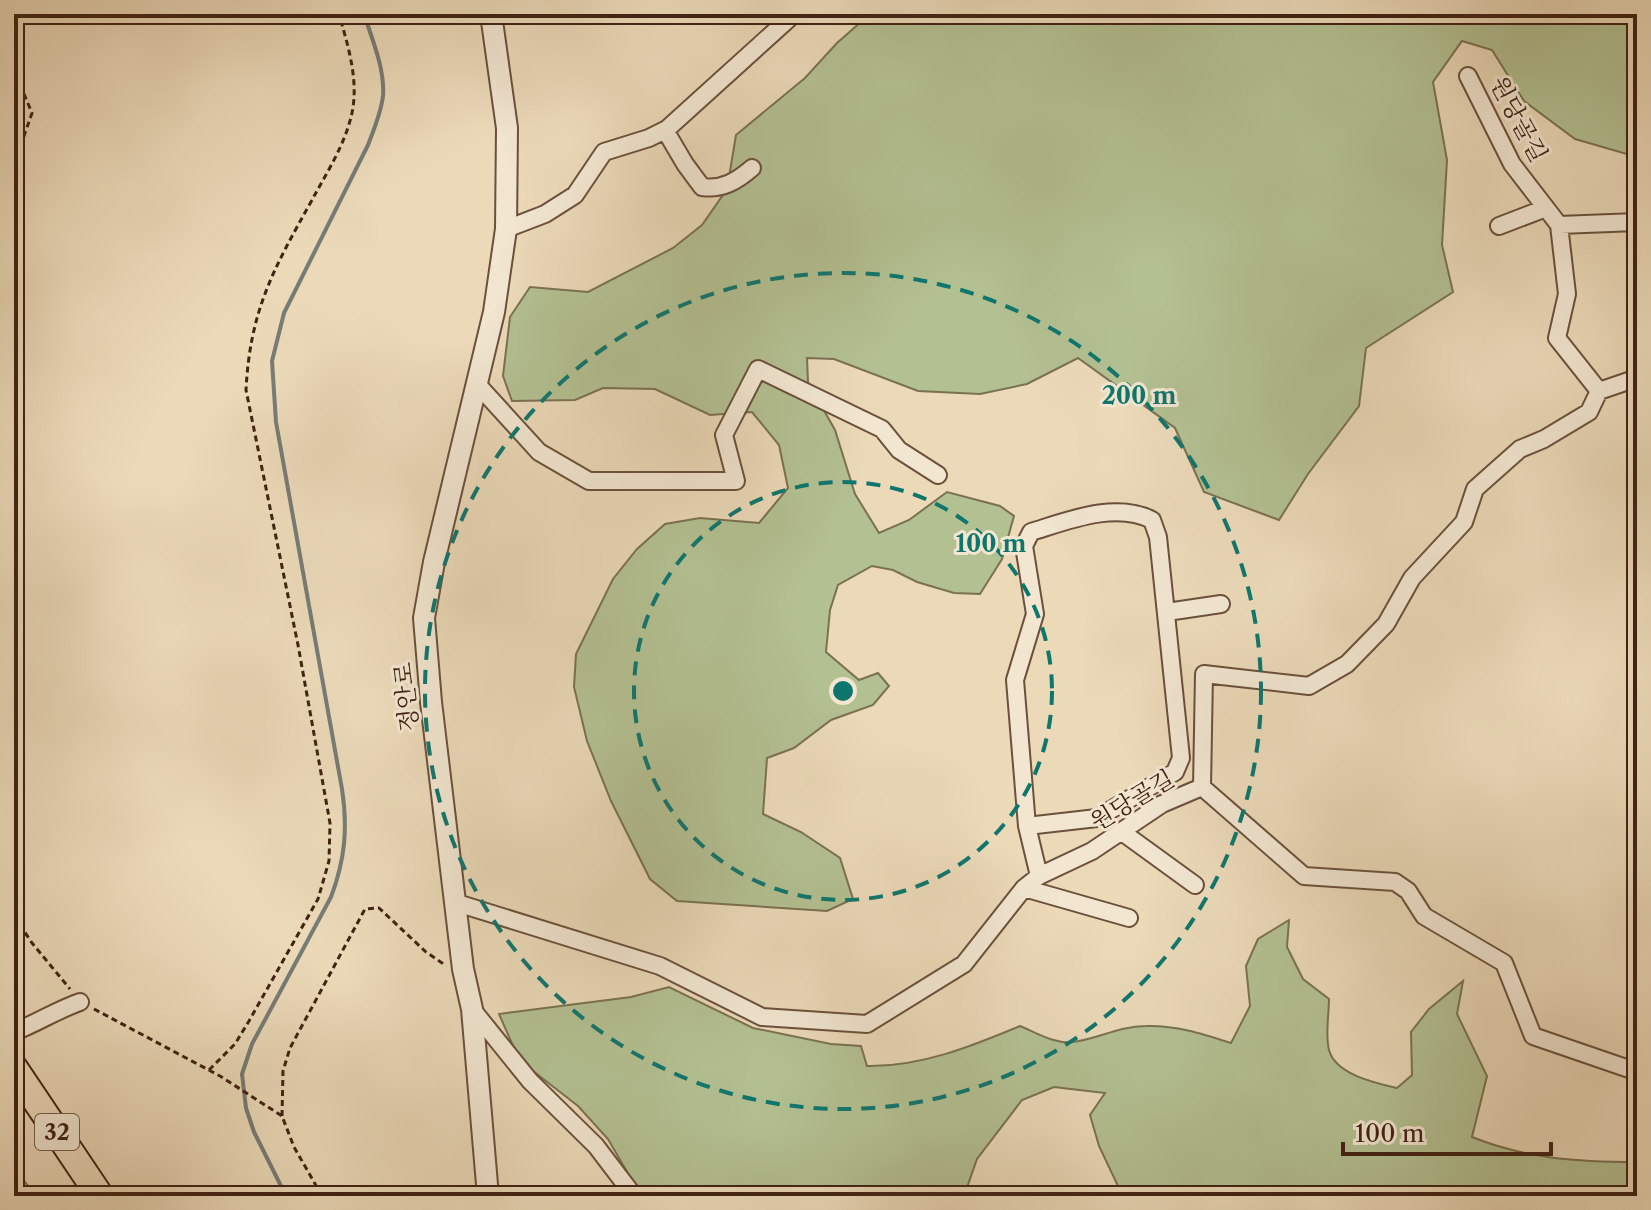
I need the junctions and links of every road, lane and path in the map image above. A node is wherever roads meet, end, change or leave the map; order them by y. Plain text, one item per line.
1 (339, 14) edge
2 (491, 14) edge
3 (794, 14) edge
4 (1468, 76) dead end
5 (14, 92) edge
6 (665, 130) junction
7 (14, 165) edge
8 (752, 168) dead end
9 (1546, 208) junction
10 (1637, 222) edge
11 (1559, 225) junction
12 (1499, 226) dead end
13 (506, 229) junction
14 (1637, 378) edge
15 (477, 384) junction
16 (1599, 391) junction
17 (938, 475) dead end
18 (1221, 604) dead end
19 (1167, 612) junction
20 (1202, 787) junction
21 (1027, 826) junction
22 (1122, 832) junction
23 (1039, 876) junction
24 (1195, 885) dead end
25 (1024, 888) junction
26 (457, 903) junction
27 (14, 916) edge
28 (1129, 918) dead end
29 (463, 969) junction
30 (80, 1002) junction
31 (472, 1009) junction
32 (14, 1032) edge
33 (14, 1068) edge
34 (1637, 1069) edge
35 (209, 1070) junction
36 (14, 1097) edge
37 (282, 1116) junction
38 (82, 1196) edge
39 (100, 1196) edge
40 (322, 1196) edge
41 (488, 1196) edge
42 (634, 1196) edge

1 - 35 path
2 - 13 street, 정안로
3 - 6 street
4 - 9 street, 원당골길
5 - 7 path
6 - 8 street
6 - 13 street
9 - 11 street, 원당골길
9 - 12 street
10 - 11 street
11 - 16 street
13 - 15 street, 정안로
14 - 16 street
15 - 17 street
15 - 26 street, 정안로
16 - 20 street, 원당골길
18 - 19 street
19 - 21 street
19 - 21 street
20 - 22 street, 원당골길
20 - 34 street
21 - 23 street
22 - 23 street, 원당골길
22 - 24 street
23 - 25 street, 원당골길
25 - 26 street, 원당골길
25 - 28 street
26 - 29 street, 정안로
27 - 30 path
29 - 31 street, 정안로
29 - 37 path
30 - 32 street
30 - 35 path
31 - 41 street, 정안로
31 - 42 street, 정안로
33 - 39 main road, 32
35 - 37 path
36 - 38 main road, 32
37 - 40 path

